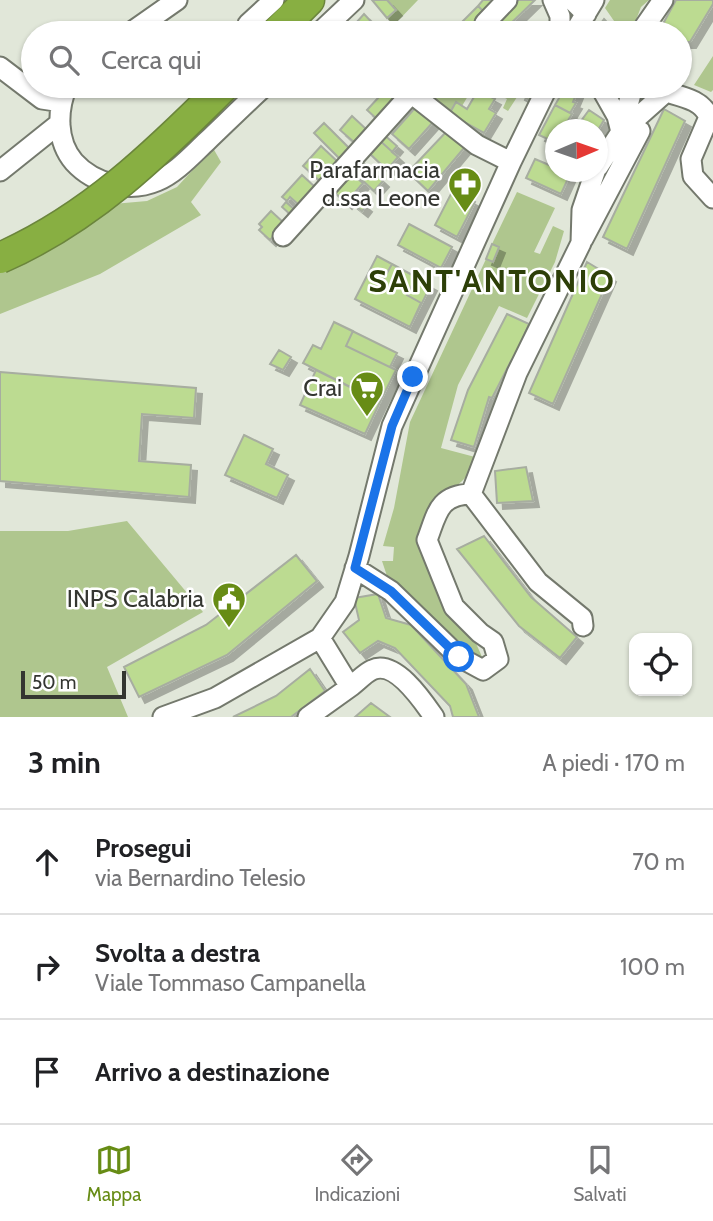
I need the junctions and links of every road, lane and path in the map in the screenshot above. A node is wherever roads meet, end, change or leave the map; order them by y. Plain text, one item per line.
1 (177, 0) edge
2 (274, 0) edge
3 (309, 0) edge
4 (354, 0) edge
5 (507, 0) edge
6 (553, 0) edge
7 (663, 0) edge
8 (147, 21) edge
9 (251, 21) edge
10 (288, 21) edge
11 (340, 21) edge
12 (487, 21) edge
13 (560, 21) edge
14 (648, 21) edge
15 (0, 67) edge
16 (21, 83) edge
17 (63, 98) edge
18 (212, 98) edge
19 (252, 98) edge
20 (401, 98) edge
21 (422, 98) edge
22 (542, 98) edge
23 (607, 98) edge
24 (632, 98) edge
25 (661, 98) edge
26 (688, 98) edge
27 (60, 123) junction
28 (631, 132) junction
29 (608, 156) edge
30 (511, 162) junction
31 (0, 171) edge
32 (591, 182) edge
33 (709, 189) edge
34 (283, 236) dead end
35 (581, 243) junction
36 (0, 258) edge
37 (471, 494) junction
38 (355, 568) junction
39 (583, 625) dead end
40 (320, 639) junction
41 (350, 687) junction
42 (163, 717) edge
43 (307, 717) edge
44 (434, 717) edge

1 - 8 street
2 - 9 street
3 - 10 highway
4 - 11 street
5 - 12 street
6 - 13 street
7 - 14 street
15 - 16 street
17 - 27 street
18 - 36 highway, bridge
19 - 27 street
20 - 34 street
21 - 30 street
22 - 30 street
23 - 28 street
24 - 28 street
25 - 28 street
26 - 33 street
27 - 31 street
28 - 29 street
28 - 35 street
30 - 38 street
32 - 35 street
35 - 37 street
37 - 38 street
37 - 39 street
38 - 40 street
40 - 41 street
40 - 42 street
41 - 43 street
41 - 44 street

